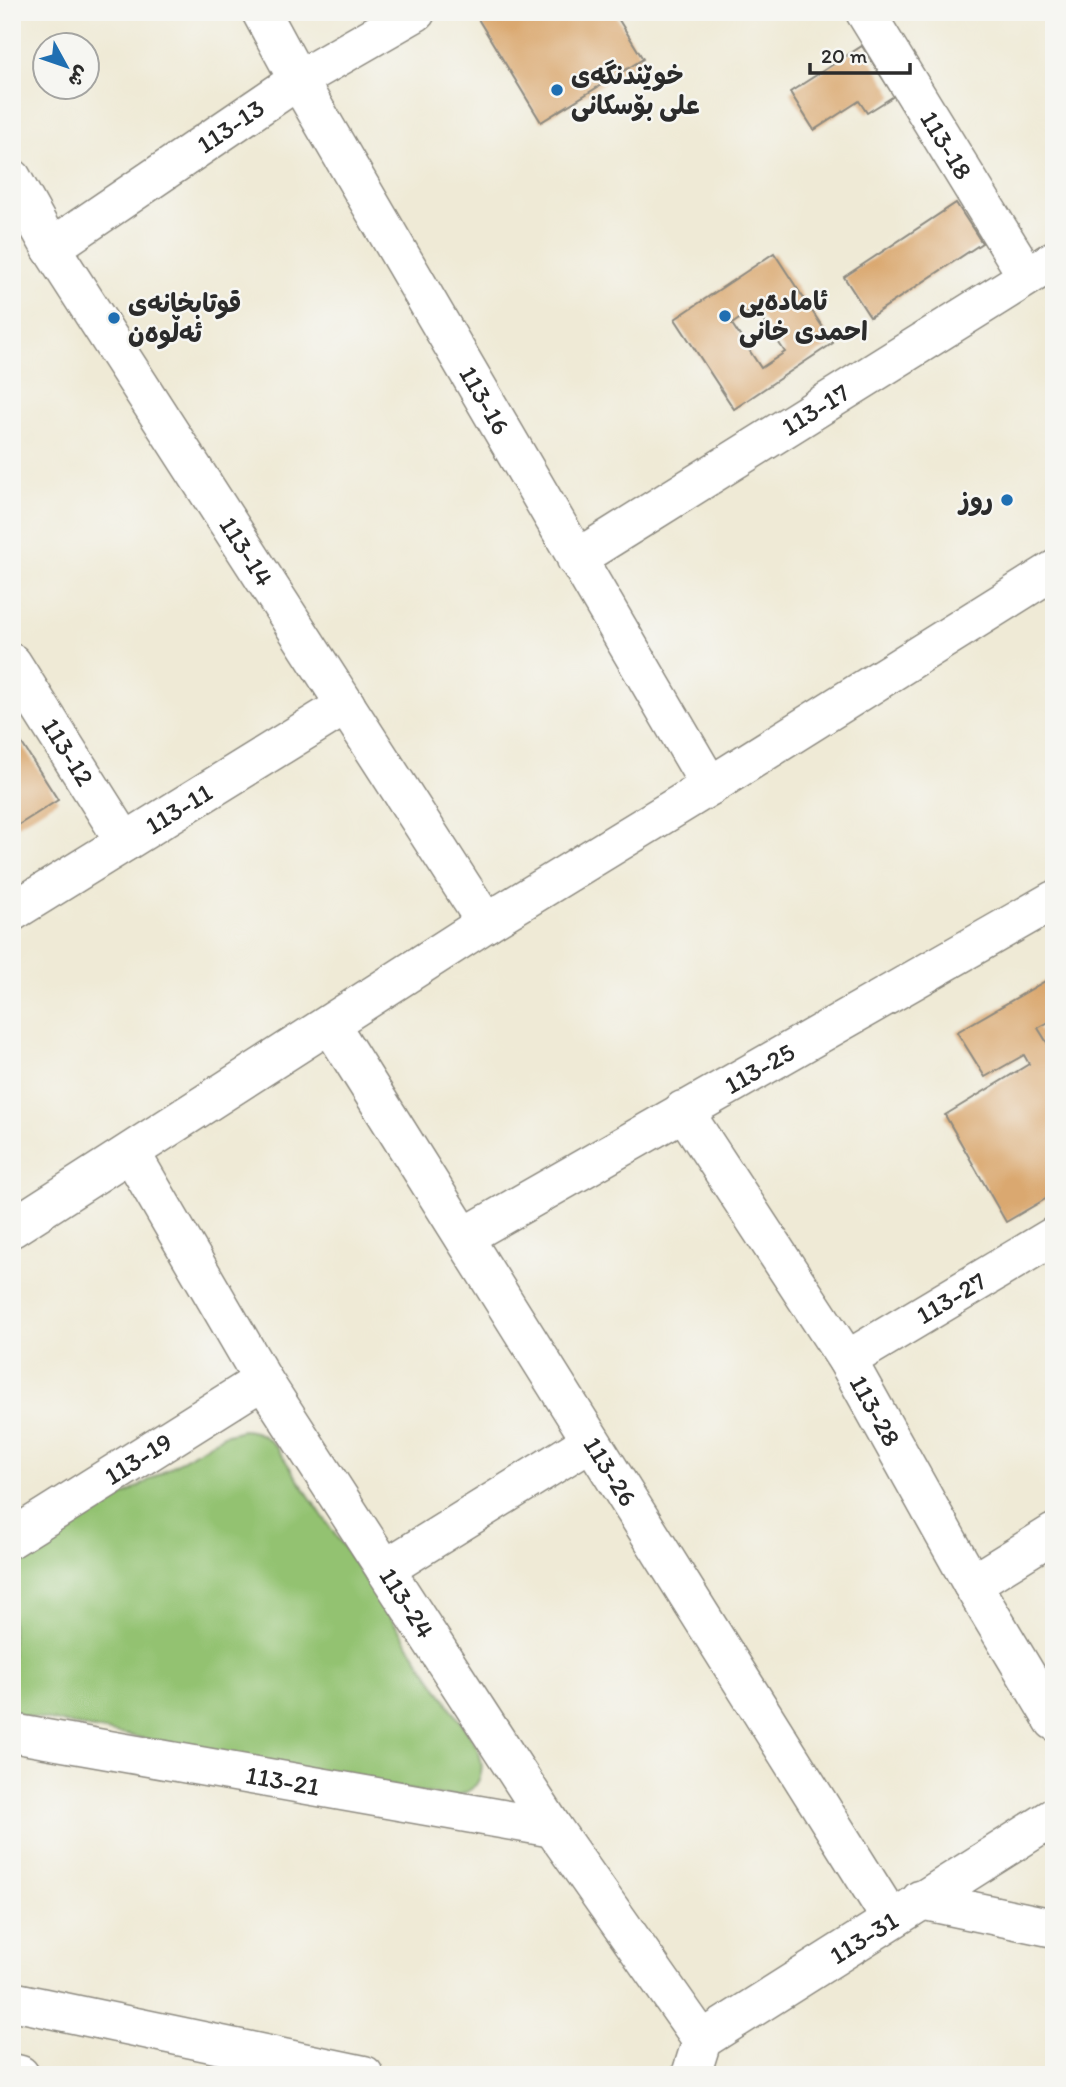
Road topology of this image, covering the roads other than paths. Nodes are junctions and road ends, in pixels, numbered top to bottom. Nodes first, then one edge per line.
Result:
1 (261, 12) edge
2 (416, 12) edge
3 (865, 12) edge
4 (298, 80) junction
5 (12, 178) edge
6 (51, 248) junction
7 (1040, 268) edge
8 (576, 559) junction
9 (1054, 570) edge
10 (12, 663) edge
11 (346, 705) junction
12 (710, 786) junction
13 (125, 842) junction
14 (1054, 900) edge
15 (12, 912) edge
16 (486, 923) junction
17 (330, 1024) junction
18 (684, 1110) junction
19 (131, 1153) junction
20 (12, 1228) edge
21 (1054, 1236) edge
22 (464, 1237) junction
23 (847, 1360) junction
24 (263, 1380) junction
25 (591, 1441) junction
26 (1054, 1533) edge
27 (12, 1538) edge
28 (385, 1569) junction
29 (972, 1584) junction
30 (1054, 1721) edge
31 (12, 1733) edge
32 (1054, 1816) edge
33 (553, 1828) junction
34 (906, 1910) junction
35 (1054, 1928) edge
36 (12, 2001) edge
37 (696, 2057) edge
38 (12, 2073) edge
39 (20, 2075) edge
40 (364, 2075) edge

1 - 4 street, 113-16
2 - 4 street, 113-13
3 - 7 street, 113-18
4 - 6 street, 113-13
4 - 8 street, 113-16
5 - 6 street, 113-14
6 - 11 street, 113-14
7 - 8 street, 113-17
8 - 12 street, 113-16
9 - 12 street
10 - 13 street, 113-12
11 - 13 street, 113-11
11 - 16 street, 113-14
12 - 16 street
13 - 15 street, 113-11
14 - 18 street, 113-25
16 - 17 street
17 - 19 street
17 - 22 street, 113-26
18 - 22 street, 113-25
18 - 23 street, 113-28
19 - 20 street
19 - 24 street, 113-24
21 - 23 street, 113-27
22 - 25 street, 113-26
23 - 29 street, 113-28
24 - 27 street, 113-19
24 - 28 street, 113-24
25 - 28 street
25 - 34 street, 113-26
26 - 29 street
28 - 33 street, 113-24
29 - 30 street, 113-28
31 - 33 street, 113-21
32 - 34 street, 113-31
33 - 37 street, 113-24
34 - 35 street
34 - 37 street, 113-31
36 - 40 street
38 - 39 street

